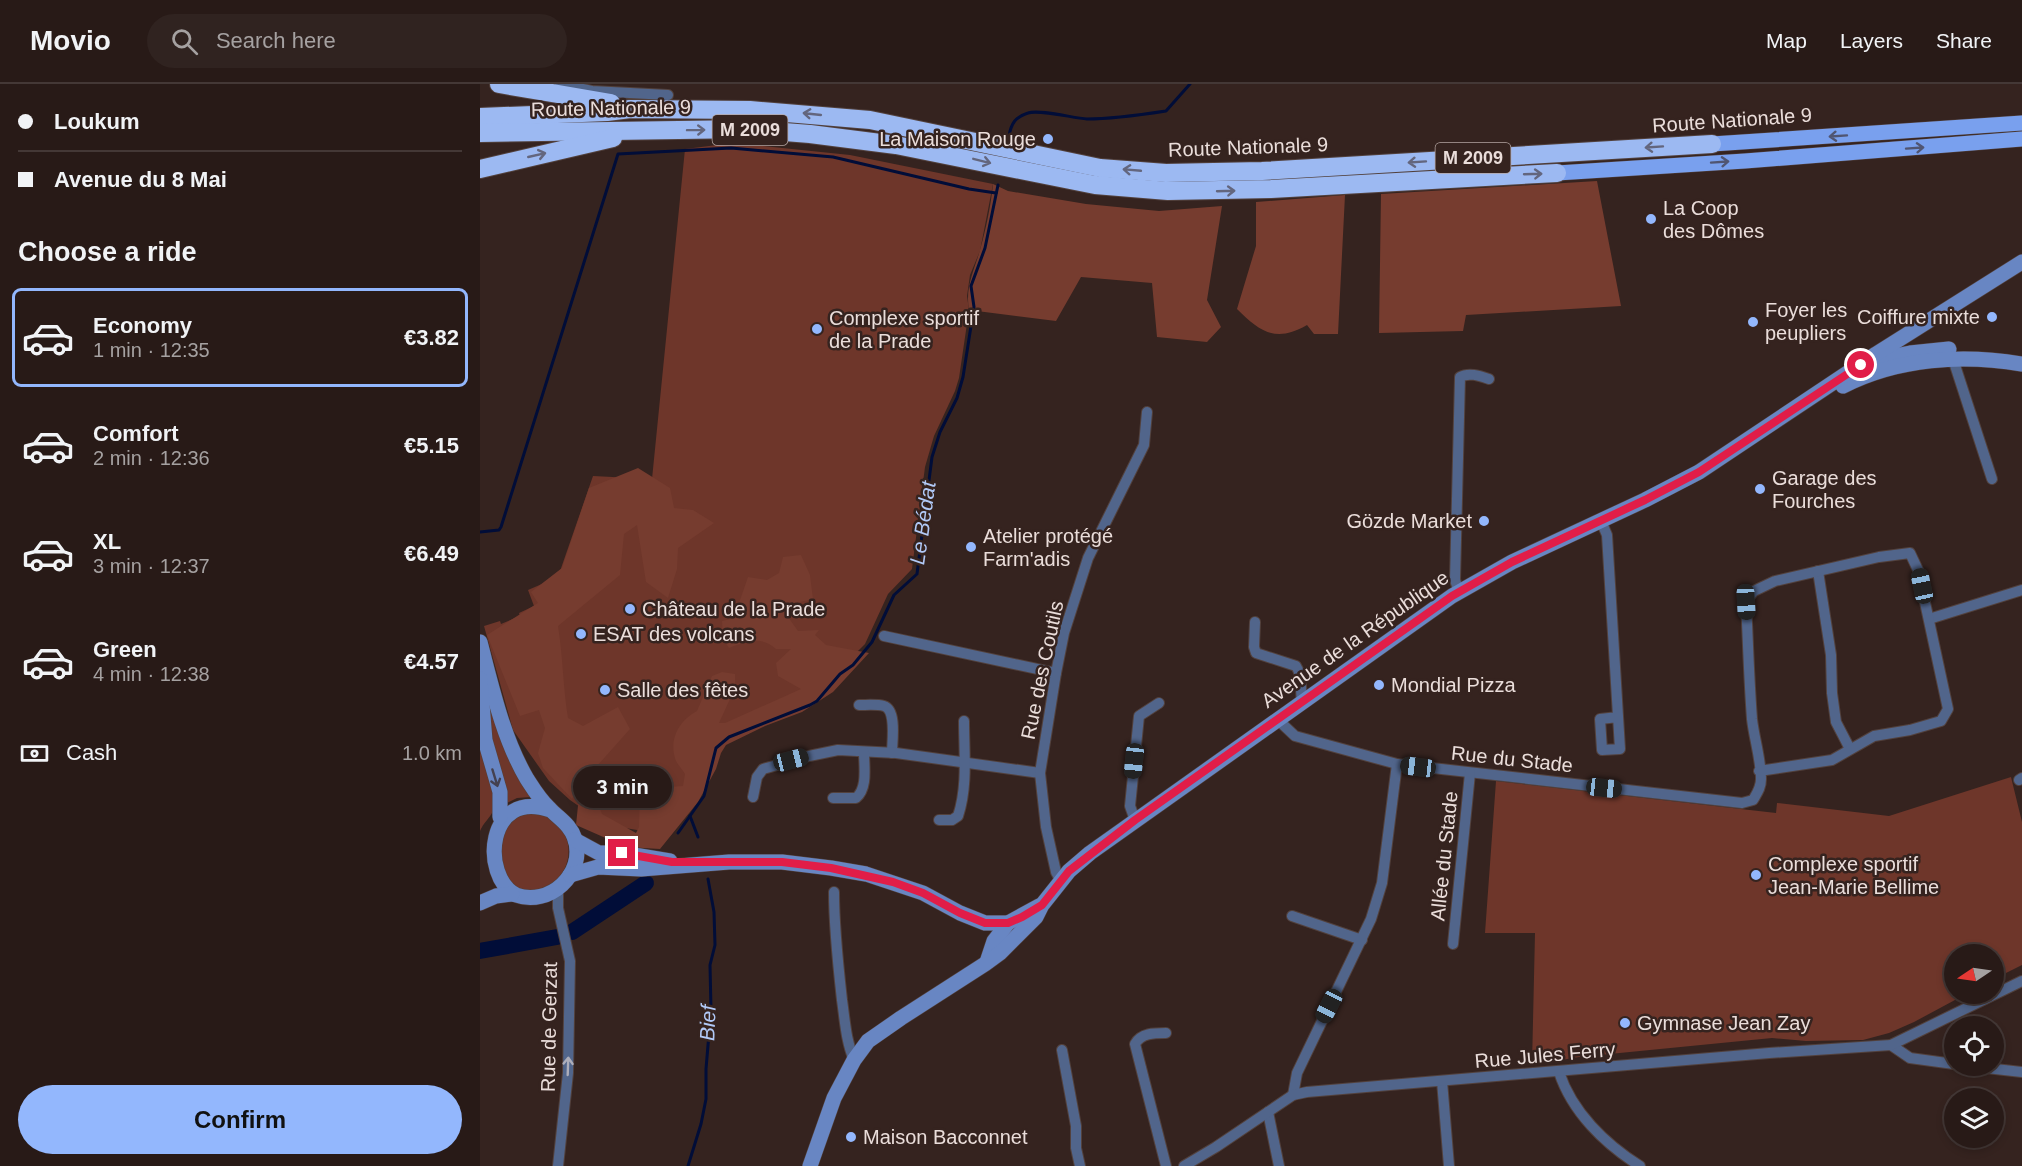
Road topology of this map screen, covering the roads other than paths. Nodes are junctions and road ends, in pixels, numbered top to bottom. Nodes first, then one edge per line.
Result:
1 (499, 84) edge
2 (560, 84) edge
3 (668, 95) dead end
4 (630, 109) junction
5 (480, 117) edge
6 (2022, 123) edge
7 (638, 131) junction
8 (480, 133) edge
9 (2022, 139) edge
10 (1712, 144) joint
11 (480, 169) edge
12 (1557, 173) joint
13 (2022, 262) edge
14 (1941, 313) junction
15 (1951, 354) junction
16 (2022, 355) edge
17 (1907, 359) junction
18 (2022, 364) edge
19 (1861, 365) junction
20 (1489, 379) dead end
21 (1147, 412) dead end
22 (1785, 416) junction
23 (1992, 479) dead end
24 (1601, 521) junction
25 (1818, 571) junction
26 (2022, 590) edge
27 (1459, 592) junction
28 (1929, 619) junction
29 (1255, 622) dead end
30 (884, 636) dead end
31 (480, 642) edge
32 (1056, 673) junction
33 (481, 690) edge
34 (1302, 701) junction
35 (1159, 703) dead end
36 (859, 705) dead end
37 (1618, 717) dead end
38 (1277, 719) junction
39 (964, 721) dead end
40 (1850, 749) junction
41 (864, 752) junction
42 (892, 753) junction
43 (964, 761) junction
44 (1397, 764) junction
45 (1760, 771) junction
46 (1040, 773) junction
47 (1470, 773) junction
48 (753, 797) dead end
49 (833, 798) dead end
50 (550, 810) junction
51 (501, 817) junction
52 (939, 820) dead end
53 (1135, 820) junction
54 (575, 840) junction
55 (485, 842) junction
56 (480, 860) edge
57 (709, 863) junction
58 (570, 875) junction
59 (1060, 881) junction
60 (558, 889) junction
61 (834, 892) dead end
62 (512, 894) junction
63 (480, 903) edge
64 (1042, 905) junction
65 (960, 913) junction
66 (1292, 916) dead end
67 (1008, 923) junction
68 (1012, 940) junction
69 (1362, 940) junction
70 (994, 941) junction
71 (1453, 944) dead end
72 (986, 964) junction
73 (2022, 981) edge
74 (1166, 1033) dead end
75 (1891, 1045) junction
76 (1062, 1050) dead end
77 (854, 1060) junction
78 (1944, 1063) edge
79 (2004, 1070) edge
80 (1559, 1072) junction
81 (2022, 1072) edge
82 (1442, 1081) junction
83 (1293, 1095) junction
84 (1268, 1112) junction
85 (558, 1166) edge
86 (810, 1166) edge
87 (1080, 1166) edge
88 (1166, 1166) edge
89 (1184, 1166) edge
90 (1279, 1166) edge
91 (1449, 1166) edge
92 (1640, 1166) edge

1 - 4 highway
2 - 3 street
4 - 5 highway, Route Nationale 9 / M 2009
10 -> 4 highway, Route Nationale 9 / M 2009
6 -> 10 main road, Route Nationale 9 / M 2009
7 - 8 highway, Route Nationale 9 / M 2009
11 -> 7 highway
7 -> 12 highway, Route Nationale 9 / M 2009
12 -> 9 main road, M 2009
13 - 14 street
14 - 17 street
14 - 19 street, Avenue de la République
15 - 16 street
15 - 17 street
15 - 18 street
15 - 23 street
17 - 19 street
17 - 22 street, Avenue de la République
19 - 22 street, Avenue de la République
20 - 27 street
21 - 32 street, Rue des Coutils
22 - 24 street, Avenue de la République
24 - 27 street, Avenue de la République
24 - 37 street
25 - 28 street
25 - 40 street
25 - 45 street
26 - 28 street
27 - 34 street, Avenue de la République
28 - 40 street
29 - 34 street
30 - 32 street
31 - 50 street
32 - 46 street, Rue des Coutils
33 -> 51 street
34 - 38 street, Avenue de la République
35 - 53 street
36 - 42 street
38 - 44 street, Rue du Stade
38 - 53 street, Avenue de la République
39 - 43 street
40 - 45 street
41 - 42 street
41 - 48 street
41 - 49 street
42 - 43 street
43 - 46 street
43 - 52 street
44 - 47 street, Rue du Stade
44 - 69 street
45 - 47 street, Rue du Stade
46 - 59 street, Rue des Coutils
47 - 71 street, Allée du Stade
50 - 51 street
50 - 54 street
51 - 55 street
53 - 59 street, Avenue de la République
54 - 57 street
54 - 58 street
55 - 56 street
55 - 62 street
57 - 58 street
57 - 65 street
58 - 60 street
59 - 64 street, Avenue de la République
60 - 62 street
85 -> 60 street, Rue de Gerzat
61 - 77 street
62 - 63 street
64 - 67 street, Avenue de la République
64 - 68 street, Avenue de la République
65 - 67 street
65 - 70 street
66 - 69 street
67 - 70 street, Avenue de la République
68 - 70 street
68 - 72 street, Avenue de la République
69 - 83 street
70 - 72 street, Avenue de la République
72 - 77 street, Avenue de la République
73 - 75 street, Rue Jules Ferry
74 - 88 street
75 - 78 street
75 - 80 street, Rue Jules Ferry
76 - 87 street
77 - 86 street, Avenue de la République
79 - 81 street
80 - 82 street, Rue Jules Ferry
80 - 92 street
82 - 83 street, Rue Jules Ferry
82 - 91 street
83 - 84 street, Rue Jules Ferry
84 - 89 street, Rue Jules Ferry
84 - 90 street

